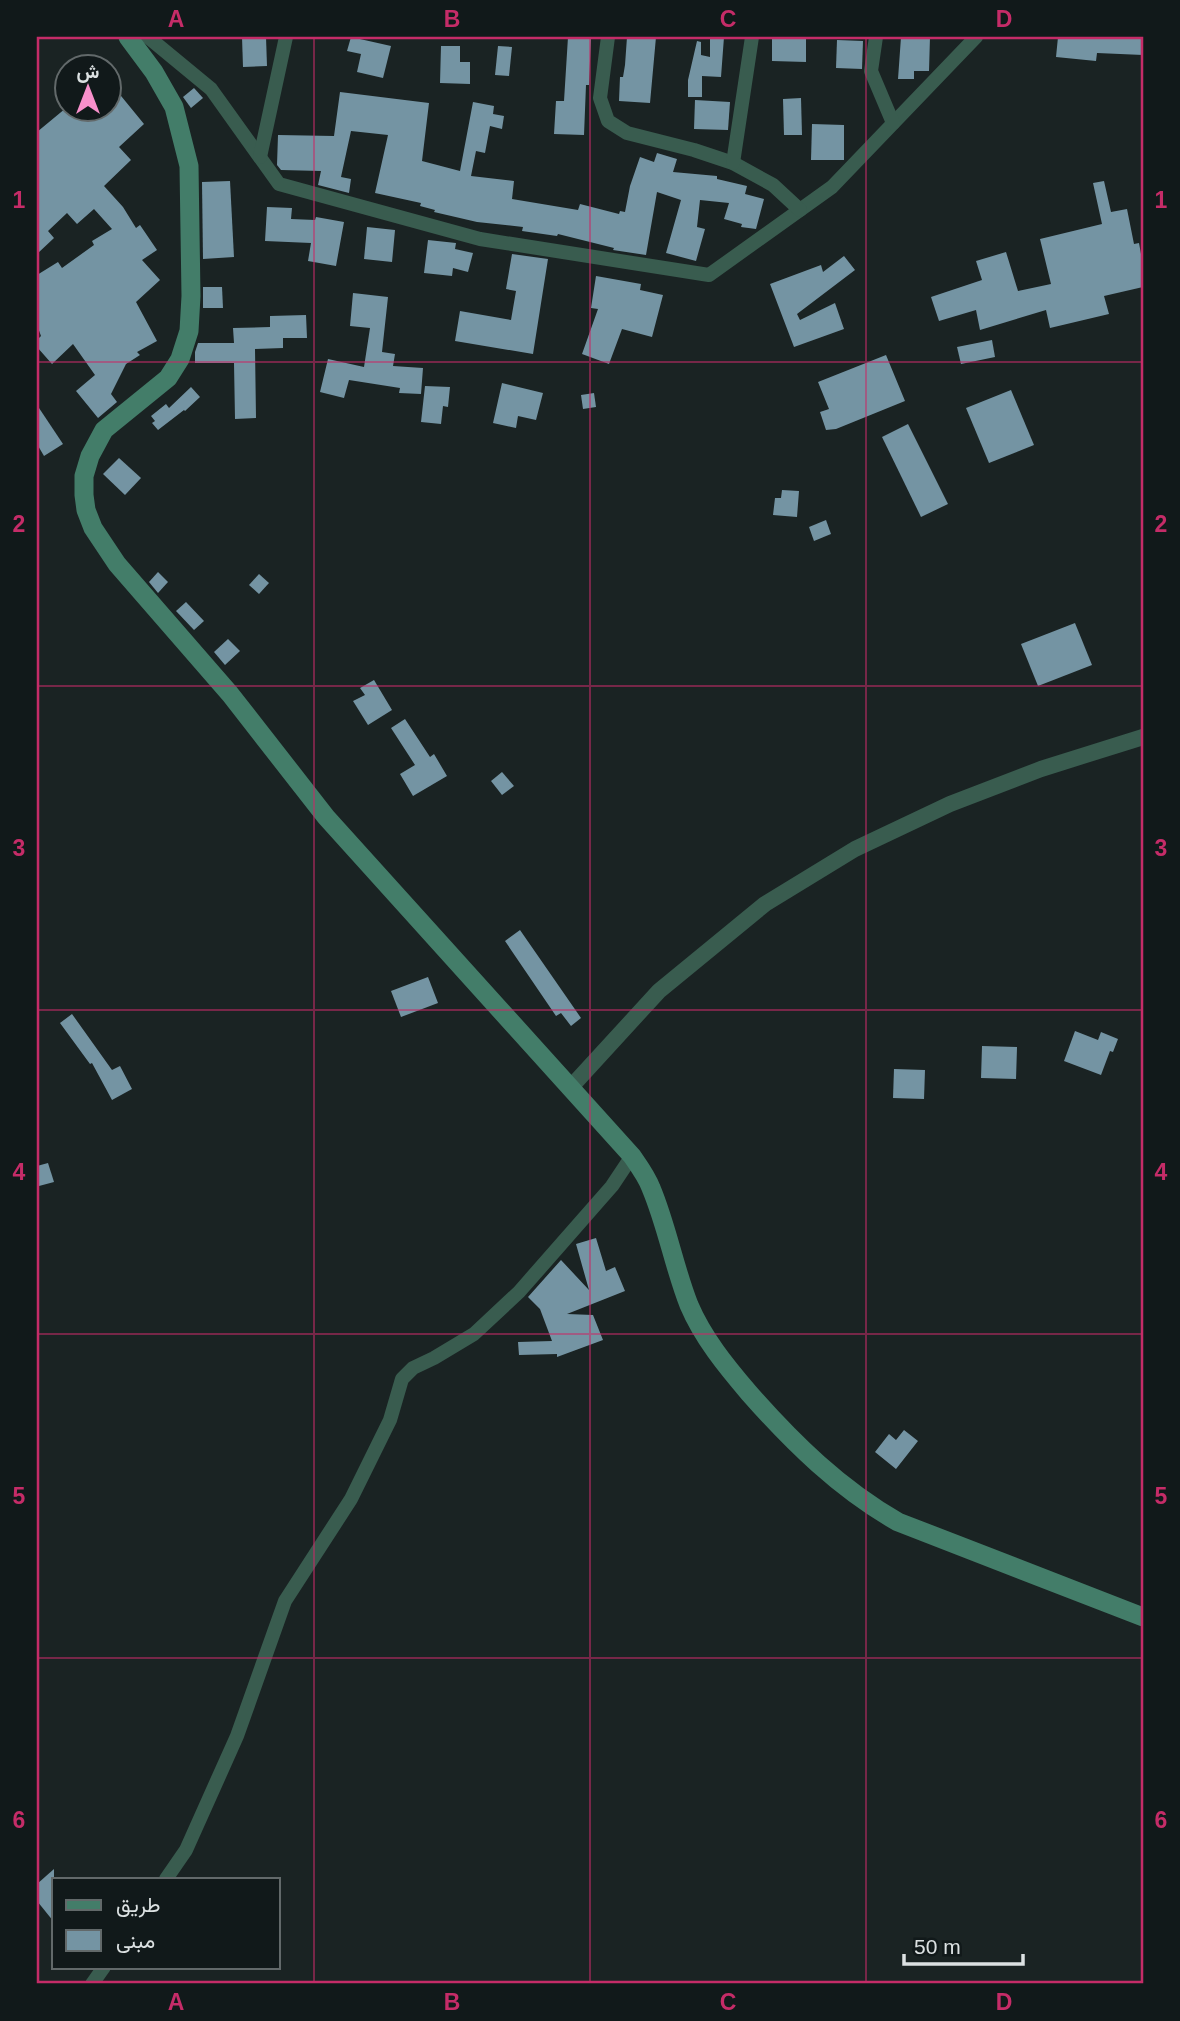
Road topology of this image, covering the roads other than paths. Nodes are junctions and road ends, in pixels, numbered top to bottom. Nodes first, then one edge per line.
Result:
1 (128, 37) edge
2 (148, 37) edge
3 (286, 37) edge
4 (608, 37) edge
5 (752, 37) edge
6 (876, 37) edge
7 (976, 37) edge
8 (893, 123) junction
9 (260, 158) junction
10 (733, 163) junction
11 (800, 210) junction
12 (1143, 737) edge
13 (571, 1087) junction
14 (632, 1156) junction
15 (1143, 1617) edge
16 (167, 1878) edge
17 (103, 1968) edge
18 (92, 1984) edge

1 - 13 main road
2 - 9 street
3 - 9 street
4 - 10 street
5 - 10 street
6 - 8 street
7 - 8 street
8 - 11 street
9 - 11 street
10 - 11 street
12 - 13 street
13 - 14 main road
14 - 15 main road
14 - 16 street
17 - 18 street

